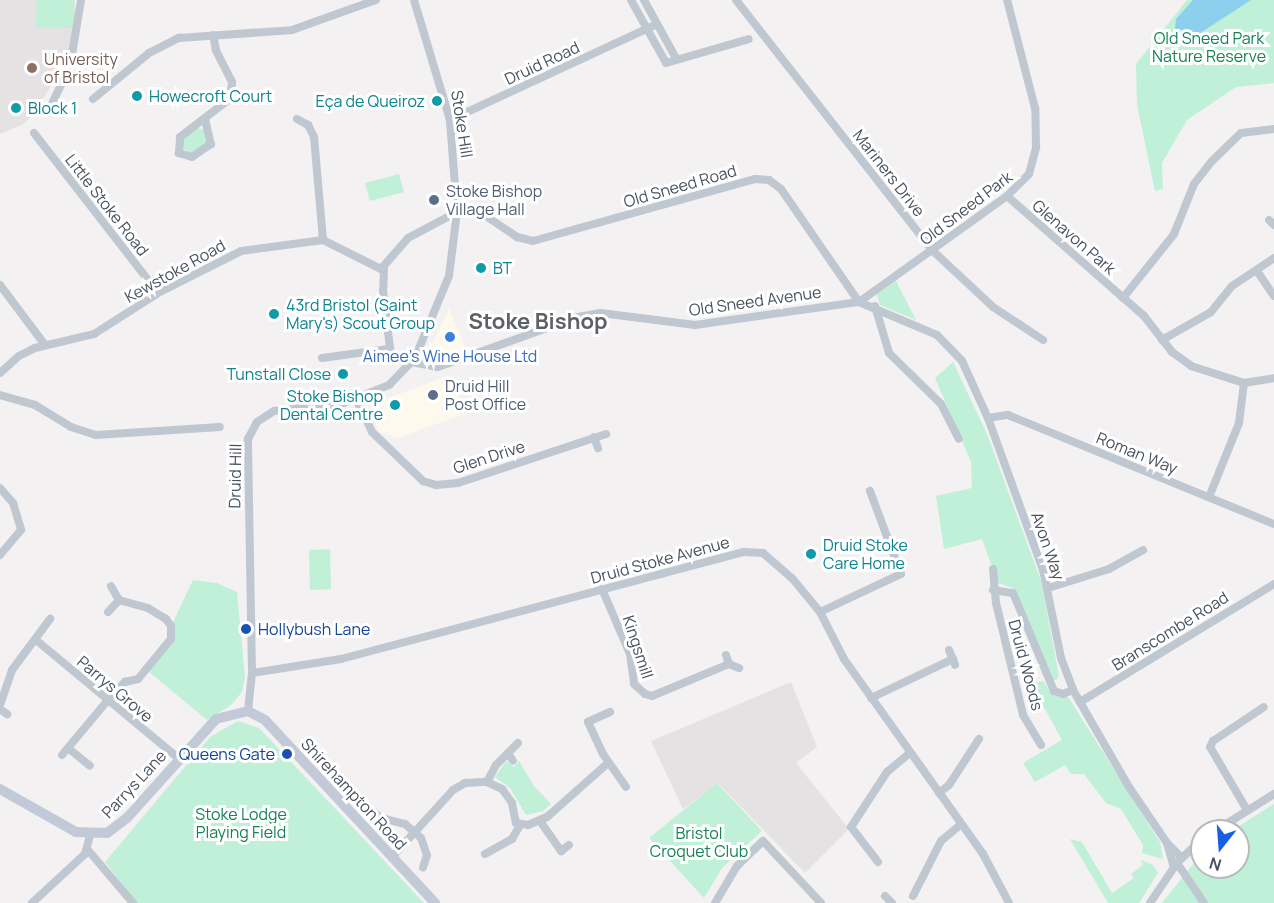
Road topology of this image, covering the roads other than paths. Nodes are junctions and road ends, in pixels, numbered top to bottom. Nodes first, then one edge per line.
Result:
1 (81, 0) edge
2 (376, 0) edge
3 (414, 0) edge
4 (632, 0) edge
5 (644, 0) edge
6 (736, 0) edge
7 (1007, 0) edge
8 (657, 24) junction
9 (646, 30) junction
10 (213, 35) junction
11 (749, 39) dead end
12 (677, 60) junction
13 (93, 99) dead end
14 (48, 111) dead end
15 (205, 119) junction
16 (297, 119) dead end
17 (450, 120) junction
18 (1274, 129) edge
19 (34, 133) dead end
20 (1007, 196) junction
21 (457, 212) junction
22 (323, 240) junction
23 (933, 251) junction
24 (1274, 258) edge
25 (384, 268) junction
26 (1257, 272) junction
27 (0, 285) edge
28 (158, 293) junction
29 (1274, 296) edge
30 (1123, 298) junction
31 (860, 302) junction
32 (875, 306) junction
33 (432, 325) joint
34 (1043, 340) dead end
35 (1162, 340) junction
36 (45, 345) junction
37 (322, 358) dead end
38 (412, 362) junction
39 (0, 373) edge
40 (1274, 378) edge
41 (1244, 383) junction
42 (0, 395) edge
43 (357, 401) junction
44 (988, 418) junction
45 (220, 427) dead end
46 (606, 434) dead end
47 (594, 437) junction
48 (959, 439) dead end
49 (598, 448) dead end
50 (0, 488) edge
51 (870, 491) dead end
52 (1209, 497) junction
53 (1274, 524) edge
54 (1143, 550) dead end
55 (0, 555) edge
56 (993, 568) dead end
57 (1274, 584) edge
58 (111, 586) dead end
59 (1048, 588) junction
60 (603, 589) junction
61 (993, 590) junction
62 (119, 600) junction
63 (108, 612) dead end
64 (820, 612) junction
65 (50, 619) dead end
66 (36, 640) junction
67 (949, 650) dead end
68 (739, 668) dead end
69 (252, 674) junction
70 (1073, 690) junction
71 (871, 698) junction
72 (108, 700) junction
73 (1080, 702) junction
74 (1258, 708) dead end
75 (2, 709) edge
76 (248, 711) junction
77 (610, 712) dead end
78 (979, 739) dead end
79 (518, 743) dead end
80 (1041, 745) dead end
81 (973, 749) junction
82 (508, 753) junction
83 (910, 753) junction
84 (982, 755) dead end
85 (178, 758) junction
86 (513, 761) dead end
87 (608, 763) junction
88 (90, 766) dead end
89 (487, 782) junction
90 (626, 787) dead end
91 (0, 789) edge
92 (939, 792) junction
93 (1274, 794) edge
94 (1247, 810) junction
95 (374, 812) dead end
96 (1233, 819) edge
97 (540, 821) junction
98 (961, 824) junction
99 (520, 825) junction
100 (415, 832) junction
101 (90, 835) junction
102 (569, 845) dead end
103 (88, 850) junction
104 (1190, 850) edge
105 (485, 854) dead end
106 (393, 856) junction
107 (878, 862) dead end
108 (1178, 862) junction
109 (423, 867) dead end
110 (909, 883) dead end
111 (918, 888) junction
112 (885, 896) dead end
113 (913, 896) dead end
114 (894, 901) edge
115 (32, 903) edge
116 (133, 903) edge
117 (435, 903) edge
118 (715, 903) edge
119 (821, 903) edge
120 (1009, 903) edge
121 (1150, 903) edge
122 (1204, 903) edge

1 - 14 street
2 - 10 street
3 - 17 street, Stoke Hill
4 - 9 street
5 - 8 street
6 - 23 street, Mariners Drive
7 - 20 street, Old Sneed Park
8 - 9 street, Druid Road
8 - 12 street
9 - 12 street
9 - 17 street, Druid Road
10 - 13 street
10 - 15 street
11 - 12 street
15 - 15 street
16 - 22 street
17 - 21 street, Stoke Hill
18 - 30 street
19 - 28 street, Little Stoke Road
20 - 23 street, Old Sneed Park
20 - 30 street, Glenavon Park
21 - 25 street
21 - 31 street, Old Sneed Road
21 - 33 street, Stoke Hill
22 - 25 street
22 - 28 street, Kewstoke Road
23 - 31 street, Old Sneed Park
23 - 34 street, Mariners Drive
24 - 26 street
25 - 37 street
26 - 29 street
26 - 35 street
27 - 36 street
28 - 36 street, Kewstoke Road
30 - 35 street, Glenavon Park
31 - 32 street, Avon Way
31 - 38 street, Old Sneed Avenue
32 - 44 street, Avon Way
32 - 48 street
33 - 38 street, Druid Hill
35 - 41 street, Glenavon Park
36 - 39 street, Kewstoke Road
38 - 43 street, Druid Hill
40 - 41 street, Glenavon Park
41 - 52 street
42 - 45 street
43 - 47 street, Glen Drive
43 - 69 street, Druid Hill
44 - 52 street, Roman Way
44 - 59 street, Avon Way
46 - 47 street, Glen Drive
47 - 49 street
50 - 55 street
51 - 64 street
52 - 53 street, Roman Way
54 - 59 street
56 - 61 street, Druid Woods
57 - 73 street, Branscombe Road
58 - 62 street
59 - 70 street, Avon Way
60 - 64 street, Druid Stoke Avenue
60 - 68 street, Kingsmill
60 - 69 street, Druid Stoke Avenue
61 - 70 street, Druid Woods
61 - 80 street, Druid Woods
62 - 63 street
62 - 72 street
64 - 71 street, Druid Stoke Avenue
65 - 66 street
66 - 72 street, Parrys Grove
66 - 75 street
67 - 71 street
69 - 76 street, Druid Hill
70 - 73 street, Avon Way
71 - 83 street, Druid Stoke Avenue
72 - 85 street, Parrys Grove
72 - 88 street
73 - 108 street, Avon Way
74 - 94 street
76 - 85 main road, Parrys Lane
76 - 106 main road, Shirehampton Road
77 - 87 street
78 - 81 street
79 - 82 street
81 - 84 street
81 - 92 street
82 - 86 street
82 - 89 street
83 - 92 street, Druid Stoke Avenue
83 - 107 street
85 - 101 main road, Parrys Lane
87 - 90 street
87 - 97 street
89 - 99 street
89 - 100 street
91 - 101 main road, Parrys Lane
92 - 98 street, Druid Stoke Avenue
93 - 94 street
94 - 96 street
95 - 100 street
97 - 99 street
97 - 102 street
98 - 111 street
98 - 120 street, Druid Stoke Avenue
99 - 105 street
100 - 106 street
100 - 109 street
101 - 103 street
103 - 115 street
103 - 116 street
104 - 108 street
106 - 117 main road, Shirehampton Road
108 - 121 street
108 - 122 street, Avon Way
110 - 111 street
111 - 113 street
112 - 114 street
118 - 119 street

